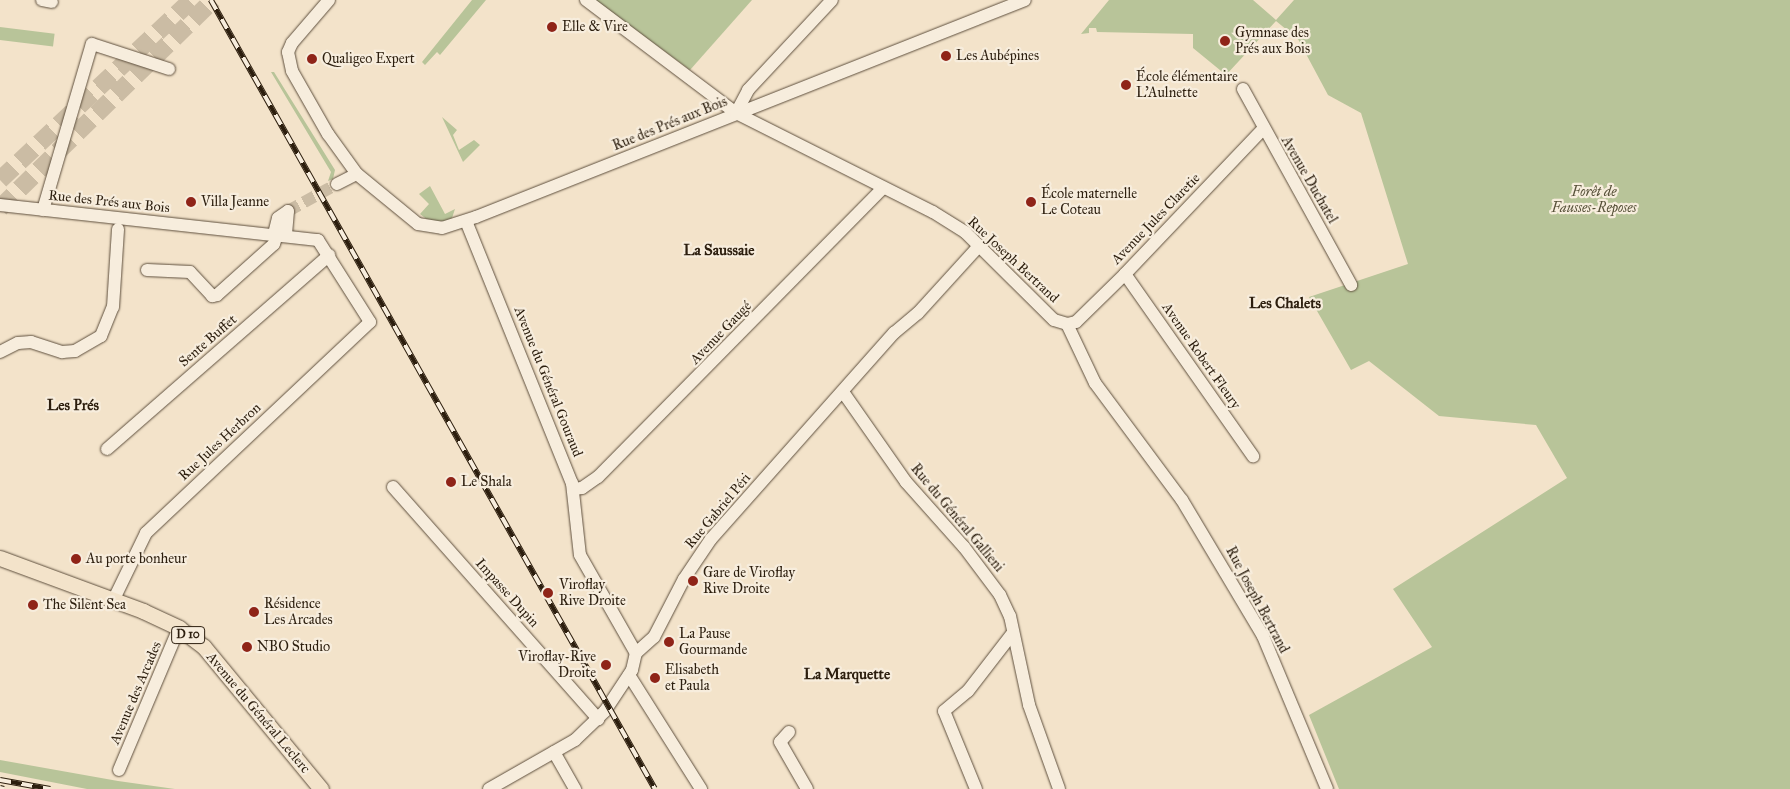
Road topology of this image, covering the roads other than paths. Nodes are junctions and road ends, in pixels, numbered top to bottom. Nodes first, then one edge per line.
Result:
1 (329, 0) edge
2 (586, 0) edge
3 (832, 0) edge
4 (1025, 0) edge
5 (169, 69) dead end
6 (1243, 89) dead end
7 (736, 113) junction
8 (1263, 129) junction
9 (357, 174) junction
10 (337, 184) tunnel mouth
11 (884, 188) junction
12 (0, 205) edge
13 (43, 210) junction
14 (466, 221) junction
15 (118, 229) dead end
16 (279, 235) junction
17 (979, 246) junction
18 (329, 255) junction
19 (147, 270) dead end
20 (1125, 274) junction
21 (1351, 285) dead end
22 (370, 322) joint
23 (1067, 324) junction
24 (0, 352) edge
25 (843, 392) junction
26 (107, 450) dead end
27 (1253, 456) dead end
28 (393, 487) dead end
29 (573, 490) junction
30 (0, 558) edge
31 (113, 600) junction
32 (180, 628) junction
33 (1012, 634) junction
34 (636, 652) junction
35 (629, 675) junction
36 (598, 719) junction
37 (789, 732) dead end
38 (554, 752) junction
39 (119, 770) dead end
40 (321, 789) edge
41 (490, 789) edge
42 (575, 789) edge
43 (701, 789) edge
44 (807, 789) edge
45 (976, 789) edge
46 (1059, 789) edge
47 (1327, 789) edge

1 - 9 street, Rue des Prés aux Bois
2 - 7 street, Rue Joseph Bertrand
3 - 7 street
4 - 7 street, Rue des Prés aux Bois
5 - 13 street
6 - 8 street, Avenue Duchatel
7 - 11 street, Rue Joseph Bertrand
7 - 14 street, Rue des Prés aux Bois
8 - 20 street, Avenue Jules Claretie
8 - 21 street, Avenue Duchatel
9 - 10 street
9 - 14 street, Rue des Prés aux Bois
11 - 17 street, Rue Joseph Bertrand
11 - 29 street, Avenue Gaugé
12 - 13 street, Rue des Prés aux Bois
13 - 16 street, Rue des Prés aux Bois
14 - 29 street, Avenue du Général Gouraud
15 - 24 street
16 - 18 street, Rue des Prés aux Bois
16 - 19 street
17 - 23 street, Rue Joseph Bertrand
17 - 25 street, Rue Gabriel Péri
18 - 22 street, Rue des Prés aux Bois
18 - 26 street, Sente Buffet
20 - 23 street, Avenue Jules Claretie
20 - 27 street, Avenue Robert Fleury
22 - 31 street, Rue Jules Herbron
23 - 47 street, Rue Joseph Bertrand
25 - 33 street, Rue du Général Gallieni
25 - 34 street, Rue Gabriel Péri
28 - 36 street, Impasse Dupin
29 - 34 street, Avenue du Général Gouraud
30 - 31 main road, Avenue du Général Leclerc / D 10
31 - 32 main road, Avenue du Général Leclerc / D 10
32 - 39 street, Avenue des Arcades
32 - 40 main road, Avenue du Général Leclerc / D 10
33 - 45 street
33 - 46 street, Rue du Général Gallieni
34 - 35 street
35 - 36 street
35 - 43 street
36 - 38 street
37 - 44 street
38 - 41 street
38 - 42 street

